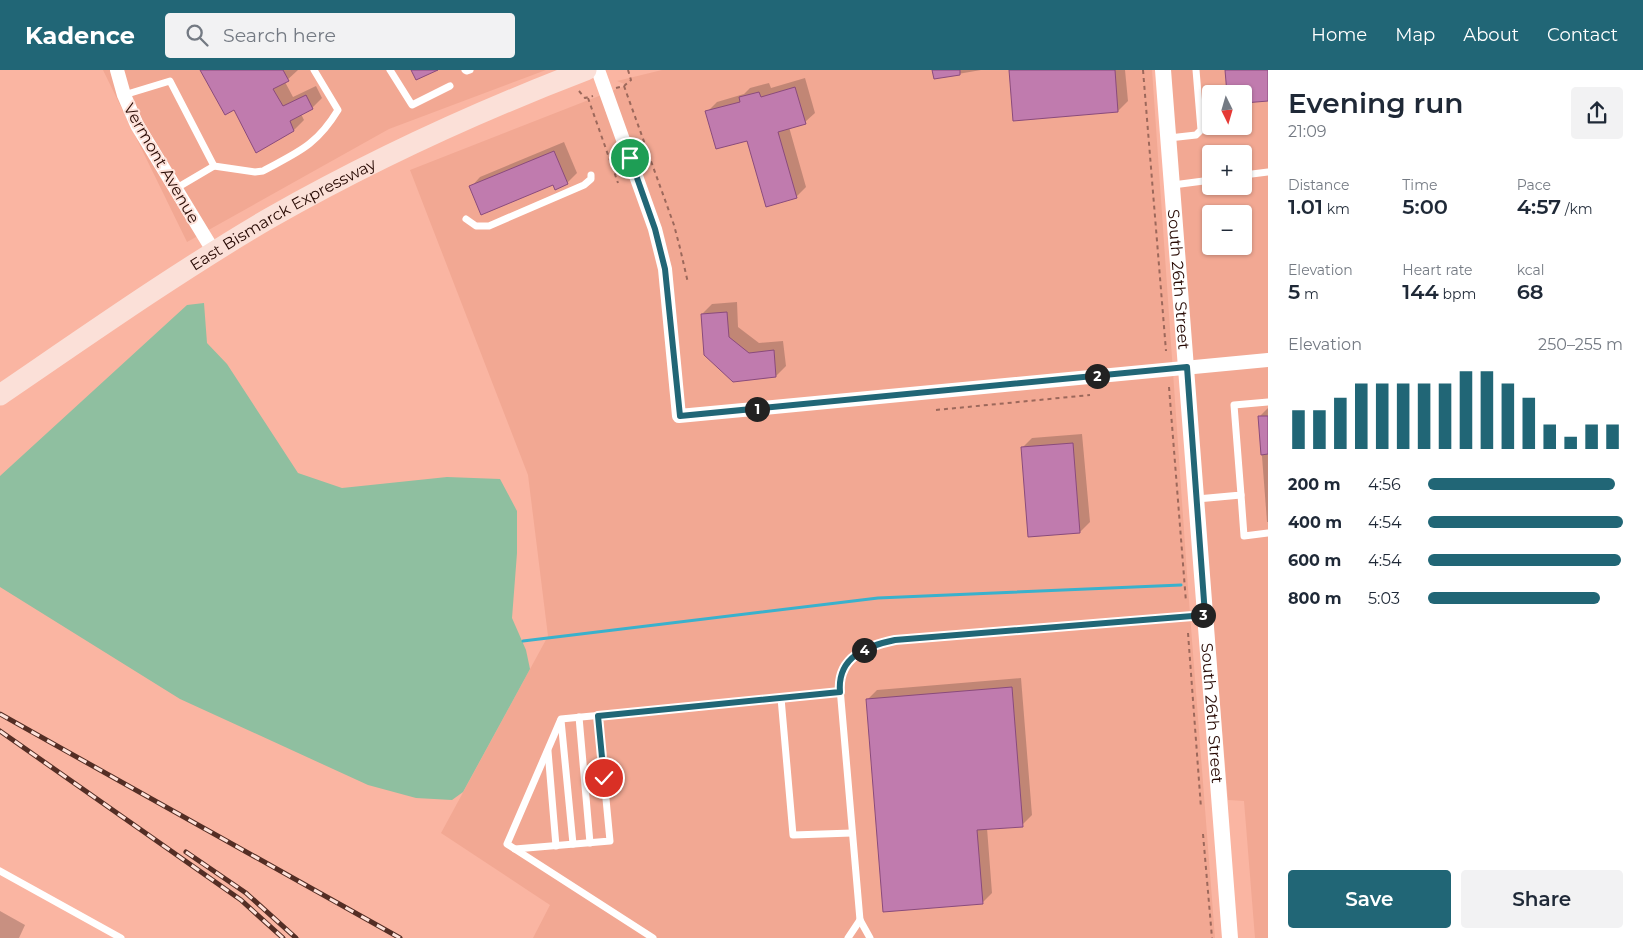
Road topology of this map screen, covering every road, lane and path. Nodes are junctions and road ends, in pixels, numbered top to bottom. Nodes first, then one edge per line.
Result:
1 (118, 70) edge
2 (314, 70) edge
3 (390, 70) edge
4 (465, 70) edge
5 (470, 70) edge
6 (586, 70) edge
7 (598, 70) edge
8 (628, 70) edge
9 (1143, 70) edge
10 (1163, 70) edge
11 (1196, 70) edge
12 (450, 86) dead end
13 (124, 95) junction
14 (588, 98) dead end
15 (1169, 138) junction
16 (214, 166) junction
17 (1268, 172) edge
18 (1252, 173) edge
19 (591, 175) dead end
20 (1202, 181) edge
21 (618, 182) dead end
22 (1173, 185) junction
23 (175, 189) junction
24 (466, 219) dead end
25 (214, 252) junction
26 (688, 283) dead end
27 (1166, 351) dead end
28 (1268, 360) edge
29 (1187, 367) junction
30 (1169, 387) dead end
31 (0, 395) edge
32 (1090, 395) dead end
33 (1268, 402) edge
34 (936, 410) dead end
35 (1241, 495) junction
36 (1196, 499) junction
37 (1268, 534) edge
38 (1186, 602) dead end
39 (1205, 615) junction
40 (1188, 632) dead end
41 (840, 692) junction
42 (781, 698) junction
43 (598, 716) junction
44 (580, 717) junction
45 (561, 719) junction
46 (548, 750) junction
47 (1201, 808) dead end
48 (852, 832) junction
49 (1204, 834) dead end
50 (590, 843) junction
51 (573, 844) junction
52 (556, 846) junction
53 (515, 849) junction
54 (0, 870) edge
55 (860, 920) junction
56 (121, 938) edge
57 (653, 938) edge
58 (848, 938) edge
59 (870, 938) edge
60 (1212, 938) edge
61 (1230, 938) edge

1 - 13 street, Vermont Avenue
2 - 16 lane
3 - 12 lane
4 - 5 lane
6 - 25 main road, East Bismarck Expressway
7 - 29 street
8 - 26 path
9 - 27 path
10 - 15 street, South 26th Street
11 - 15 lane
13 - 16 lane
13 - 23 street, Vermont Avenue
14 - 21 path
15 - 22 street, South 26th Street
16 - 23 lane
17 - 18 lane
19 - 24 lane
20 - 22 lane
22 - 29 street, South 26th Street
23 - 25 street, Vermont Avenue
25 - 31 main road, East Bismarck Expressway
28 - 29 street
29 - 36 street, South 26th Street
30 - 38 path
32 - 34 path
33 - 35 lane
35 - 36 lane
35 - 37 lane
36 - 39 street, South 26th Street
39 - 41 lane
39 - 61 street, South 26th Street
40 - 47 path
41 - 42 lane
41 - 48 lane
42 - 43 lane
42 - 48 lane
43 - 44 lane
43 - 50 lane
44 - 45 lane
44 - 50 lane
45 - 46 lane
45 - 51 lane
46 - 52 lane
46 - 53 lane
48 - 55 lane
49 - 60 path
50 - 51 lane
51 - 52 lane
52 - 53 lane
53 - 57 lane
54 - 56 lane
55 - 58 lane
55 - 59 lane

